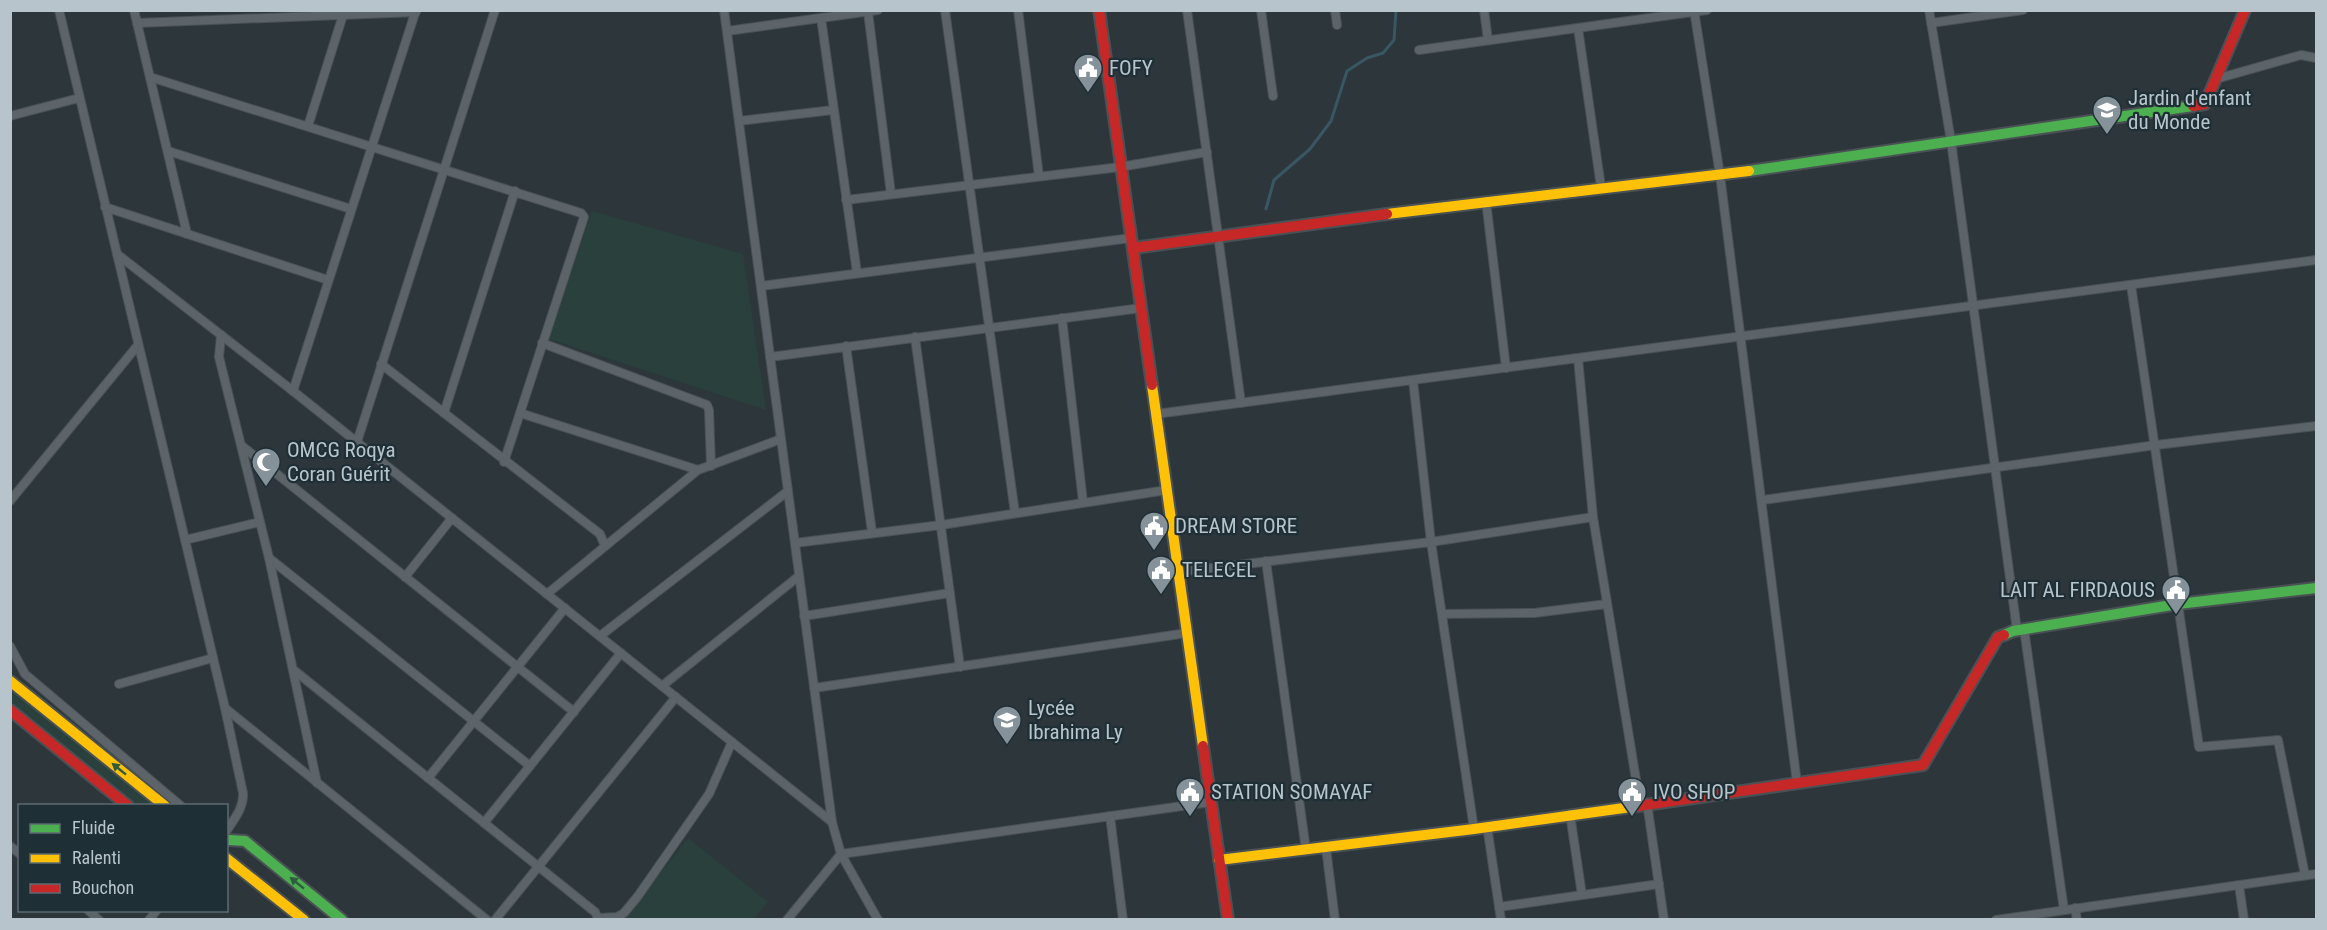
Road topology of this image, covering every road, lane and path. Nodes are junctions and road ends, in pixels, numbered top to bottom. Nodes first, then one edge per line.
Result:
1 (59, 10) edge
2 (135, 10) edge
3 (495, 10) edge
4 (724, 10) edge
5 (879, 10) edge
6 (945, 10) edge
7 (1018, 10) edge
8 (1099, 10) edge
9 (1187, 10) edge
10 (1261, 10) edge
11 (1335, 10) edge
12 (1484, 10) edge
13 (1707, 10) edge
14 (1929, 10) edge
15 (2023, 10) edge
16 (2246, 10) edge
17 (416, 11) edge
18 (868, 12) junction
19 (1694, 12) edge
20 (343, 15) junction
21 (821, 18) junction
22 (137, 23) junction
23 (1931, 23) junction
24 (1337, 25) dead end
25 (1578, 28) junction
26 (727, 31) junction
27 (1488, 40) junction
28 (1419, 50) dead end
29 (2316, 58) edge
30 (150, 77) junction
31 (2216, 79) junction
32 (1273, 96) dead end
33 (80, 98) junction
34 (833, 110) junction
35 (10, 116) edge
36 (738, 121) junction
37 (308, 126) junction
38 (1951, 141) junction
39 (371, 146) junction
40 (168, 151) junction
41 (1207, 152) junction
42 (1120, 167) junction
43 (444, 169) junction
44 (1720, 175) junction
45 (1039, 176) junction
46 (969, 183) junction
47 (1601, 187) junction
48 (515, 191) junction
49 (891, 194) junction
50 (846, 200) junction
51 (1486, 201) junction
52 (105, 207) junction
53 (351, 209) junction
54 (187, 234) junction
55 (1219, 237) junction
56 (1132, 243) junction
57 (117, 254) junction
58 (980, 258) junction
59 (2316, 260) edge
60 (857, 273) junction
61 (328, 280) junction
62 (2131, 285) junction
63 (761, 286) junction
64 (1973, 306) junction
65 (1141, 308) junction
66 (1062, 318) junction
67 (989, 327) junction
68 (221, 335) junction
69 (915, 337) junction
70 (1741, 337) junction
71 (542, 343) junction
72 (138, 345) junction
73 (846, 346) junction
74 (770, 357) junction
75 (1578, 358) junction
76 (381, 364) junction
77 (1506, 368) junction
78 (1413, 380) junction
79 (293, 391) junction
80 (1241, 403) junction
81 (444, 413) junction
82 (520, 413) junction
83 (1156, 414) junction
84 (2316, 426) edge
85 (781, 439) junction
86 (357, 442) junction
87 (2156, 445) junction
88 (242, 446) junction
89 (504, 462) junction
90 (711, 466) junction
91 (1995, 468) junction
92 (698, 470) junction
93 (1167, 490) junction
94 (788, 491) junction
95 (1763, 500) junction
96 (10, 501) edge
97 (1083, 502) junction
98 (1015, 513) junction
99 (1593, 517) junction
100 (452, 518) junction
101 (260, 522) junction
102 (941, 525) junction
103 (872, 532) junction
104 (185, 540) junction
105 (1431, 542) junction
106 (795, 543) junction
107 (605, 546) junction
108 (269, 558) junction
109 (1266, 561) junction
110 (1178, 572) junction
111 (799, 576) junction
112 (405, 577) junction
113 (2316, 588) edge
114 (950, 593) junction
115 (547, 594) junction
116 (1608, 604) junction
117 (2178, 604) junction
118 (565, 608) junction
119 (1442, 614) junction
120 (804, 616) junction
121 (2021, 630) junction
122 (1187, 633) junction
123 (600, 636) junction
124 (10, 646) edge
125 (621, 653) junction
126 (213, 658) junction
127 (518, 667) junction
128 (960, 667) junction
129 (295, 671) junction
130 (10, 681) edge
131 (119, 684) dead end
132 (662, 686) junction
133 (814, 688) junction
134 (676, 697) junction
135 (225, 708) junction
136 (10, 710) edge
137 (573, 712) junction
138 (474, 722) junction
139 (732, 742) junction
140 (530, 766) junction
141 (429, 778) junction
142 (317, 783) junction
143 (1797, 783) junction
144 (1211, 802) junction
145 (126, 804) edge
146 (163, 804) edge
147 (179, 804) edge
148 (1643, 804) junction
149 (1570, 814) junction
150 (1110, 816) junction
151 (832, 822) junction
152 (484, 823) junction
153 (1487, 826) junction
154 (1474, 829) junction
155 (228, 838) edge
156 (228, 840) edge
157 (1326, 848) junction
158 (1306, 850) junction
159 (841, 854) junction
160 (228, 860) edge
161 (1219, 860) junction
162 (538, 866) junction
163 (2316, 874) edge
164 (2305, 875) junction
165 (1659, 884) junction
166 (2239, 885) junction
167 (1582, 895) junction
168 (1499, 907) junction
169 (2075, 908) junction
170 (2064, 910) junction
171 (599, 919) edge
172 (304, 920) edge
173 (342, 920) edge
174 (487, 920) edge
175 (495, 920) edge
176 (787, 920) edge
177 (878, 920) edge
178 (1123, 920) edge
179 (1228, 920) edge
180 (1335, 920) edge
181 (1501, 920) edge
182 (1664, 920) edge
183 (1996, 920) edge
184 (2077, 920) edge
185 (2244, 920) edge

1 - 33 street
2 - 22 street
3 - 43 street
4 - 26 street
5 - 18 street
6 - 46 street
7 - 45 street
8 - 42 street
9 - 41 street
10 - 32 street
11 - 24 street
12 - 27 street
13 - 19 street
14 - 23 street
15 - 23 street
16 - 31 street
17 - 20 street
17 - 39 street
18 - 21 street
18 - 49 street
19 - 25 street
19 - 44 street
20 - 22 street
20 - 37 street
21 - 26 street
21 - 34 street
22 - 30 street
23 - 38 street
25 - 27 street
25 - 47 street
26 - 36 street
27 - 28 street
29 - 31 street
30 - 37 street
30 - 40 street
31 - 38 street
33 - 35 street
33 - 52 street
34 - 36 street
34 - 50 street
36 - 63 street
37 - 39 street
38 - 44 street
38 - 64 street
39 - 43 street
39 - 53 street
40 - 53 street
40 - 54 street
41 - 42 street
41 - 55 street
42 - 45 street
42 - 56 street
43 - 48 street
43 - 76 street
44 - 47 street
44 - 70 street
45 - 46 street
46 - 49 street
46 - 58 street
47 - 51 street
48 - 71 street
48 - 81 street
49 - 50 street
50 - 60 street
51 - 55 street
51 - 77 street
52 - 54 street
52 - 57 street
53 - 61 street
54 - 61 street
55 - 56 street
55 - 80 street
56 - 58 street
56 - 65 street
57 - 68 street
57 - 72 street
58 - 60 street
58 - 67 street
59 - 62 street
60 - 63 street
61 - 79 street
62 - 64 street
62 - 87 street
63 - 74 street
64 - 70 street
64 - 91 street
65 - 66 street
65 - 83 street
66 - 67 street
66 - 97 street
67 - 69 street
67 - 98 street
68 - 79 street
68 - 88 street
69 - 73 street
69 - 102 street
70 - 75 street
70 - 95 street
71 - 82 street
71 - 90 street
72 - 96 street
72 - 104 street
73 - 74 street
73 - 103 street
74 - 85 street
75 - 77 street
75 - 99 street
76 - 81 street
76 - 86 street
77 - 78 street
78 - 80 street
78 - 105 street
79 - 86 street
80 - 83 street
81 - 89 street
82 - 89 street
82 - 92 street
83 - 93 street
84 - 87 street
85 - 90 street
85 - 94 street
86 - 100 street
87 - 91 street
87 - 117 street
88 - 101 street
88 - 112 street
89 - 107 street
90 - 92 street
91 - 95 street
91 - 121 street
92 - 107 street
93 - 97 street
93 - 110 street
94 - 106 street
94 - 123 street
95 - 143 street
97 - 98 street
98 - 102 street
99 - 105 street
99 - 116 street
100 - 112 street
100 - 115 street
101 - 104 street
101 - 108 street
102 - 103 street
102 - 114 street
103 - 106 street
104 - 126 street
105 - 109 street
105 - 119 street
106 - 111 street
107 - 115 street
108 - 129 street
108 - 138 street
109 - 110 street
109 - 158 street
110 - 122 street
111 - 120 street
111 - 132 street
112 - 127 street
113 - 117 street
114 - 120 street
114 - 128 street
115 - 118 street
116 - 119 street
116 - 148 street
117 - 121 street
117 - 164 street
118 - 123 street
118 - 127 street
119 - 154 street
120 - 133 street
121 - 143 street
121 - 170 street
122 - 128 street
122 - 144 street
123 - 125 street
124 - 147 street
125 - 132 street
125 - 137 street
126 - 131 street
126 - 135 street
127 - 137 street
127 - 138 street
128 - 133 street
129 - 141 street
129 - 142 street
146 -> 130 street
132 - 134 street
133 - 151 street
134 - 139 street
134 - 162 street
135 - 142 street
135 - 155 street
136 - 145 street
137 - 140 street
138 - 140 street
138 - 141 street
139 - 151 street
139 - 171 street
140 - 152 street
141 - 152 street
142 - 174 street
143 - 148 street
144 - 150 street
144 - 161 street
148 - 149 street
148 - 165 street
149 - 153 street
149 - 167 street
150 - 159 street
150 - 178 street
151 - 159 street
152 - 162 street
153 - 154 street
153 - 168 street
154 - 157 street
173 -> 156 street
157 - 158 street
157 - 180 street
158 - 161 street
159 - 176 street
159 - 177 street
160 - 172 street
161 - 179 street
162 - 171 street
162 - 175 street
163 - 164 street
164 - 166 street
165 - 167 street
165 - 182 street
166 - 169 street
166 - 185 street
167 - 168 street
168 - 181 street
169 - 170 street
169 - 184 street
170 - 183 street

